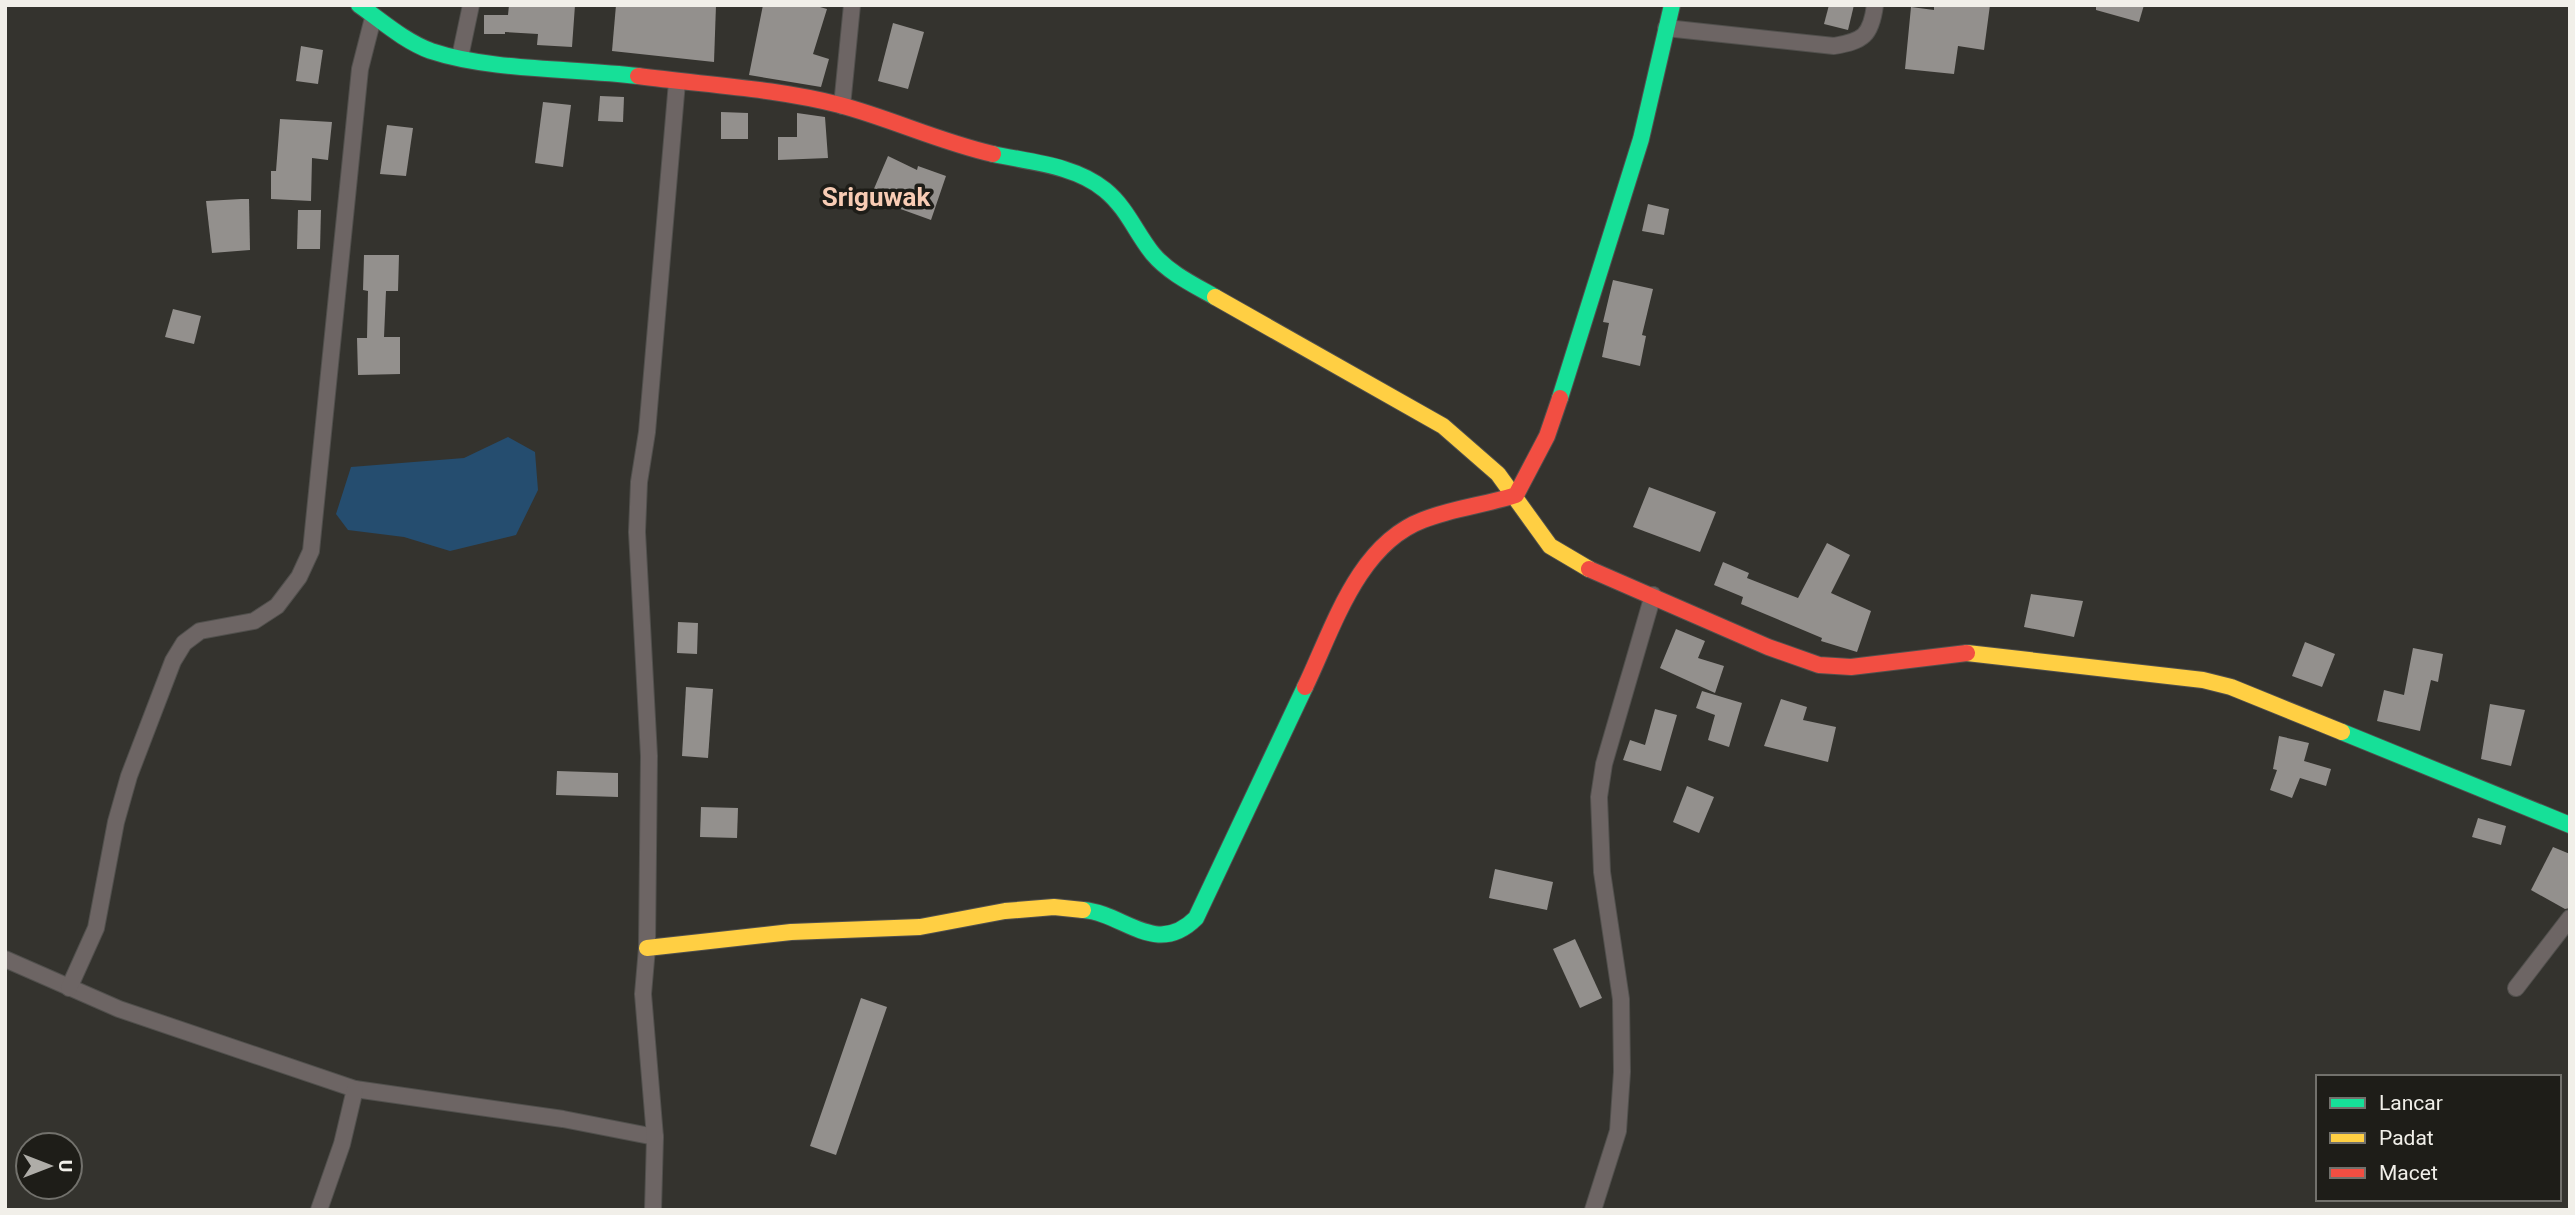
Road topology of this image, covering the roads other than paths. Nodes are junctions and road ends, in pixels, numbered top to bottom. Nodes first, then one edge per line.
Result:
1 (359, 5) edge
2 (471, 5) edge
3 (852, 5) edge
4 (1672, 5) edge
5 (1875, 5) edge
6 (373, 18) junction
7 (1666, 28) junction
8 (460, 57) junction
9 (677, 82) junction
10 (842, 106) junction
11 (1516, 495) junction
12 (1653, 595) junction
13 (2570, 824) edge
14 (2570, 918) edge
15 (647, 947) junction
16 (5, 959) edge
17 (69, 988) junction
18 (2516, 988) dead end
19 (355, 1089) junction
20 (655, 1137) junction
21 (319, 1210) edge
22 (653, 1210) edge
23 (1592, 1210) edge

1 - 6 street
2 - 8 street
3 - 10 street
4 - 7 street
5 - 7 street
6 - 8 street
6 - 17 street
7 - 11 street
8 - 9 street
9 - 10 street
9 - 15 street
10 - 11 street
11 - 12 street
11 - 15 street
12 - 13 street
12 - 23 street
14 - 18 street
15 - 20 street
16 - 17 street
17 - 19 street
19 - 20 street
19 - 21 street
20 - 22 street

